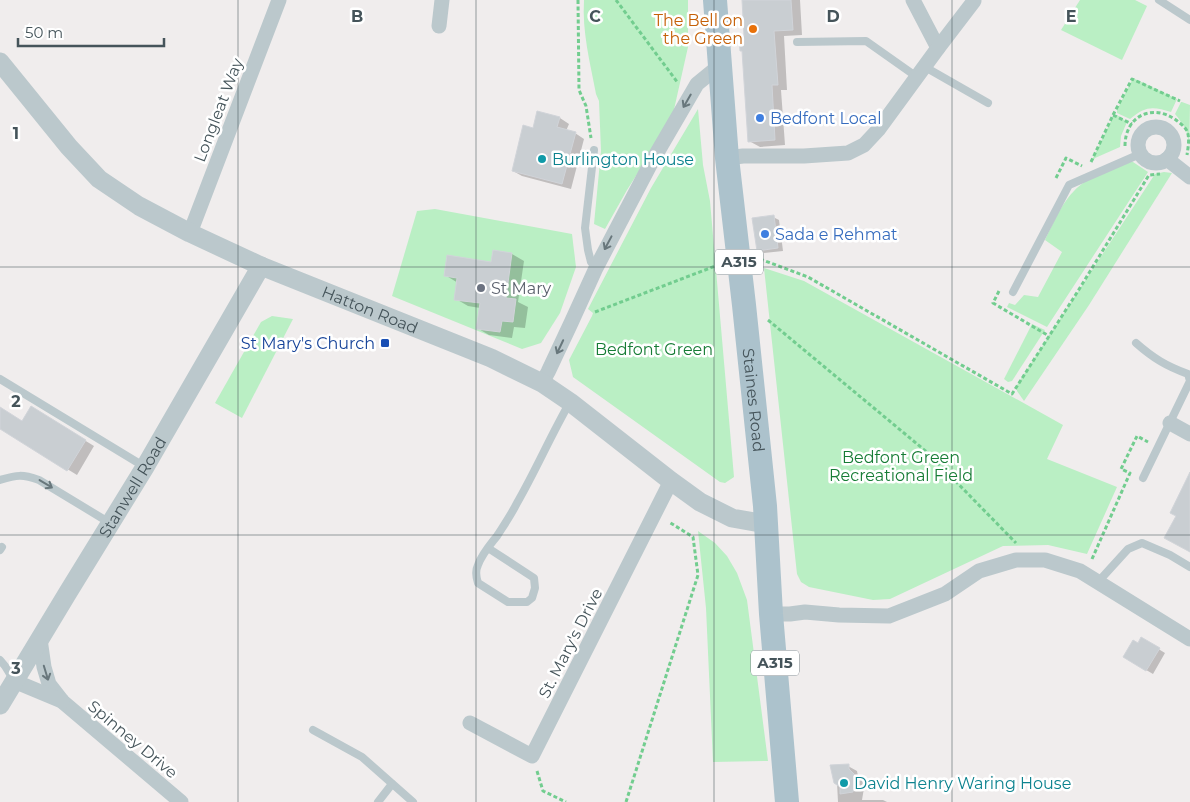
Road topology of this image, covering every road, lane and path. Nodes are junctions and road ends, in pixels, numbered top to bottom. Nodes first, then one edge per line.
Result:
1 (279, 0) edge
2 (442, 0) edge
3 (578, 0) edge
4 (616, 0) edge
5 (716, 0) edge
6 (913, 0) edge
7 (974, 0) edge
8 (1158, 0) edge
9 (1190, 20) edge
10 (439, 26) dead end
11 (797, 42) dead end
12 (938, 48) junction
13 (0, 62) edge
14 (720, 66) junction
15 (921, 72) junction
16 (683, 90) dead end
17 (1180, 101) dead end
18 (988, 104) dead end
19 (1113, 116) junction
20 (1132, 124) junction
21 (594, 150) joint
22 (1132, 154) junction
23 (727, 158) junction
24 (1167, 159) junction
25 (1190, 160) edge
26 (1087, 169) dead end
27 (1148, 175) dead end
28 (1190, 177) edge
29 (190, 233) junction
30 (755, 257) dead end
31 (721, 263) dead end
32 (261, 266) junction
33 (596, 268) junction
34 (1001, 287) dead end
35 (1013, 292) dead end
36 (593, 313) dead end
37 (766, 319) dead end
38 (1049, 336) junction
39 (1136, 343) dead end
40 (0, 379) edge
41 (542, 383) junction
42 (570, 402) junction
43 (1170, 423) junction
44 (1190, 434) edge
45 (145, 467) junction
46 (1143, 478) dead end
47 (0, 480) edge
48 (671, 482) junction
49 (655, 512) junction
50 (111, 523) junction
51 (766, 524) junction
52 (1019, 546) dead end
53 (488, 548) junction
54 (1190, 567) edge
55 (1098, 582) junction
56 (771, 614) junction
57 (40, 639) junction
58 (1190, 639) edge
59 (0, 660) edge
60 (14, 681) junction
61 (63, 702) junction
62 (0, 704) edge
63 (470, 723) dead end
64 (313, 730) dead end
65 (532, 756) junction
66 (392, 784) junction
67 (181, 802) edge
68 (378, 802) edge
69 (413, 802) edge
70 (566, 802) edge
71 (626, 802) edge
72 (787, 802) edge

1 - 29 street, Longleat Way
2 - 10 street
3 - 21 path
4 - 16 path
5 - 14 main road, Staines Road / A315
6 - 12 street
7 - 12 street
8 - 9 lane
11 - 15 lane
12 - 15 street
13 - 29 street, Hatton Road
14 - 23 main road, Staines Road / A315
14 -> 33 street
15 - 18 lane
15 - 23 street
17 - 19 path
19 - 20 path
19 - 26 path
20 - 22 path
20 - 25 path
21 - 33 lane
22 - 24 street
22 - 24 street
22 - 35 lane
23 - 51 main road, Staines Road / A315
24 - 28 street
27 - 38 path
29 - 32 street, Hatton Road
30 - 38 path
31 - 36 path
32 - 41 street, Hatton Road
32 - 45 street, Stanwell Road
33 -> 41 street
34 - 38 path
37 - 52 path
39 - 43 lane
40 - 45 lane
41 - 42 street, Hatton Road
42 - 48 street, Hatton Road
42 - 53 lane
43 - 44 street
43 - 46 lane
45 - 50 street, Stanwell Road
47 -> 50 lane
48 - 49 street, St. Mary's Drive
48 - 51 street, Hatton Road
49 - 65 street, St. Mary's Drive
49 - 71 path
50 - 57 street, Stanwell Road
51 - 56 main road, Staines Road / A315
53 - 53 lane
54 - 55 lane
55 - 56 street
55 - 58 street
56 - 72 main road, Staines Road / A315
57 - 60 street, Stanwell Road
57 -> 61 street, Spinney Drive
59 - 60 lane
60 - 61 street, Spinney Drive
60 - 62 street, Stanwell Road
61 - 67 street, Spinney Drive
63 - 65 street
64 - 66 lane
65 - 70 path
66 - 68 lane
66 - 69 lane

